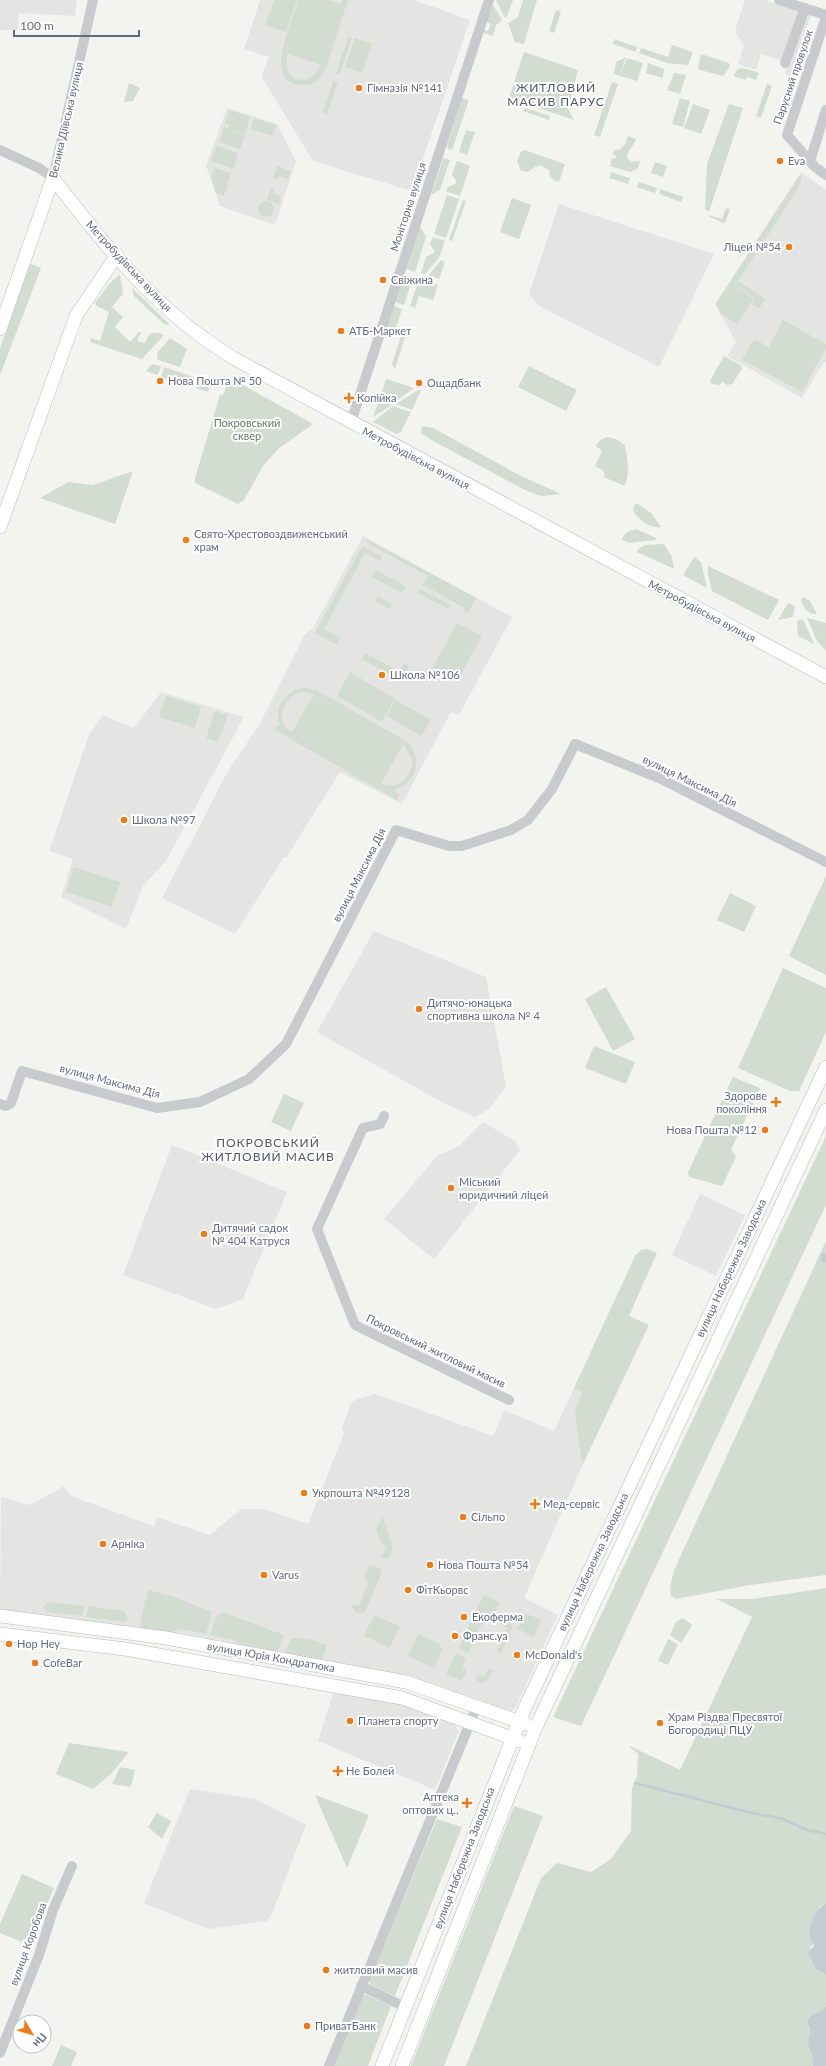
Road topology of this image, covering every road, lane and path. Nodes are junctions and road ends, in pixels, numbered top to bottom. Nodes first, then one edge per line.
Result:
1 (93, 0) edge
2 (489, 0) edge
3 (779, 0) edge
4 (805, 8) junction
5 (826, 16) edge
6 (785, 63) dead end
7 (826, 110) edge
8 (0, 150) edge
9 (810, 161) junction
10 (826, 175) edge
11 (53, 178) junction
12 (117, 255) junction
13 (0, 329) edge
14 (351, 422) junction
15 (0, 527) edge
16 (826, 677) edge
17 (826, 862) edge
18 (826, 1066) edge
19 (0, 1104) edge
20 (826, 1110) edge
21 (384, 1116) dead end
22 (714, 1305) junction
23 (731, 1313) junction
24 (509, 1400) dead end
25 (0, 1616) edge
26 (88, 1628) junction
27 (0, 1634) edge
28 (85, 1644) junction
29 (262, 1656) junction
30 (258, 1673) junction
31 (477, 1706) junction
32 (519, 1722) junction
33 (470, 1723) junction
34 (536, 1727) junction
35 (512, 1738) junction
36 (529, 1744) junction
37 (72, 1866) dead end
38 (361, 1986) junction
39 (405, 2007) junction
40 (0, 2053) edge
41 (329, 2066) edge
42 (382, 2066) edge
43 (402, 2066) edge

1 - 11 street, Велика Діївська вулиця
2 - 14 street, Моніторна вулиця
3 - 4 street, Парусний провулок
4 - 5 street, Парусний провулок
4 - 6 street
5 - 9 street, Парусний провулок
7 - 9 street
8 - 11 street
9 - 10 street, Парусний провулок
11 - 12 main road, Метробудівська вулиця
11 - 13 main road, Велика Діївська вулиця
12 - 14 main road, Метробудівська вулиця
12 - 15 main road
14 - 16 main road, Метробудівська вулиця
17 - 19 street, вулиця Максима Дія
18 - 22 main road, вулиця Набережна Заводська
20 - 23 main road, вулиця Набережна Заводська
21 - 24 street, Покровський житловий масив
22 - 23 main road
22 - 32 main road, вулиця Набережна Заводська
23 - 34 main road, вулиця Набережна Заводська
25 - 26 main road, вулиця Юрія Кондратюка
26 - 28 main road
26 - 29 main road, вулиця Юрія Кондратюка
27 - 28 main road, вулиця Юрія Кондратюка
28 - 30 main road, вулиця Юрія Кондратюка
29 - 30 main road
29 - 31 main road, вулиця Юрія Кондратюка
30 - 33 main road, вулиця Юрія Кондратюка
31 - 32 main road, вулиця Юрія Кондратюка
31 - 33 street
32 - 34 main road, вулиця Юрія Кондратюка
32 - 35 main road, вулиця Набережна Заводська
33 - 35 main road, вулиця Юрія Кондратюка
33 - 38 street
34 - 36 main road, вулиця Набережна Заводська
35 - 36 main road, вулиця Юрія Кондратюка
35 - 39 main road, вулиця Набережна Заводська
36 - 43 main road, вулиця Набережна Заводська
37 - 40 street, вулиця Коробова
38 - 39 street
38 - 41 street
39 - 42 main road, вулиця Набережна Заводська

